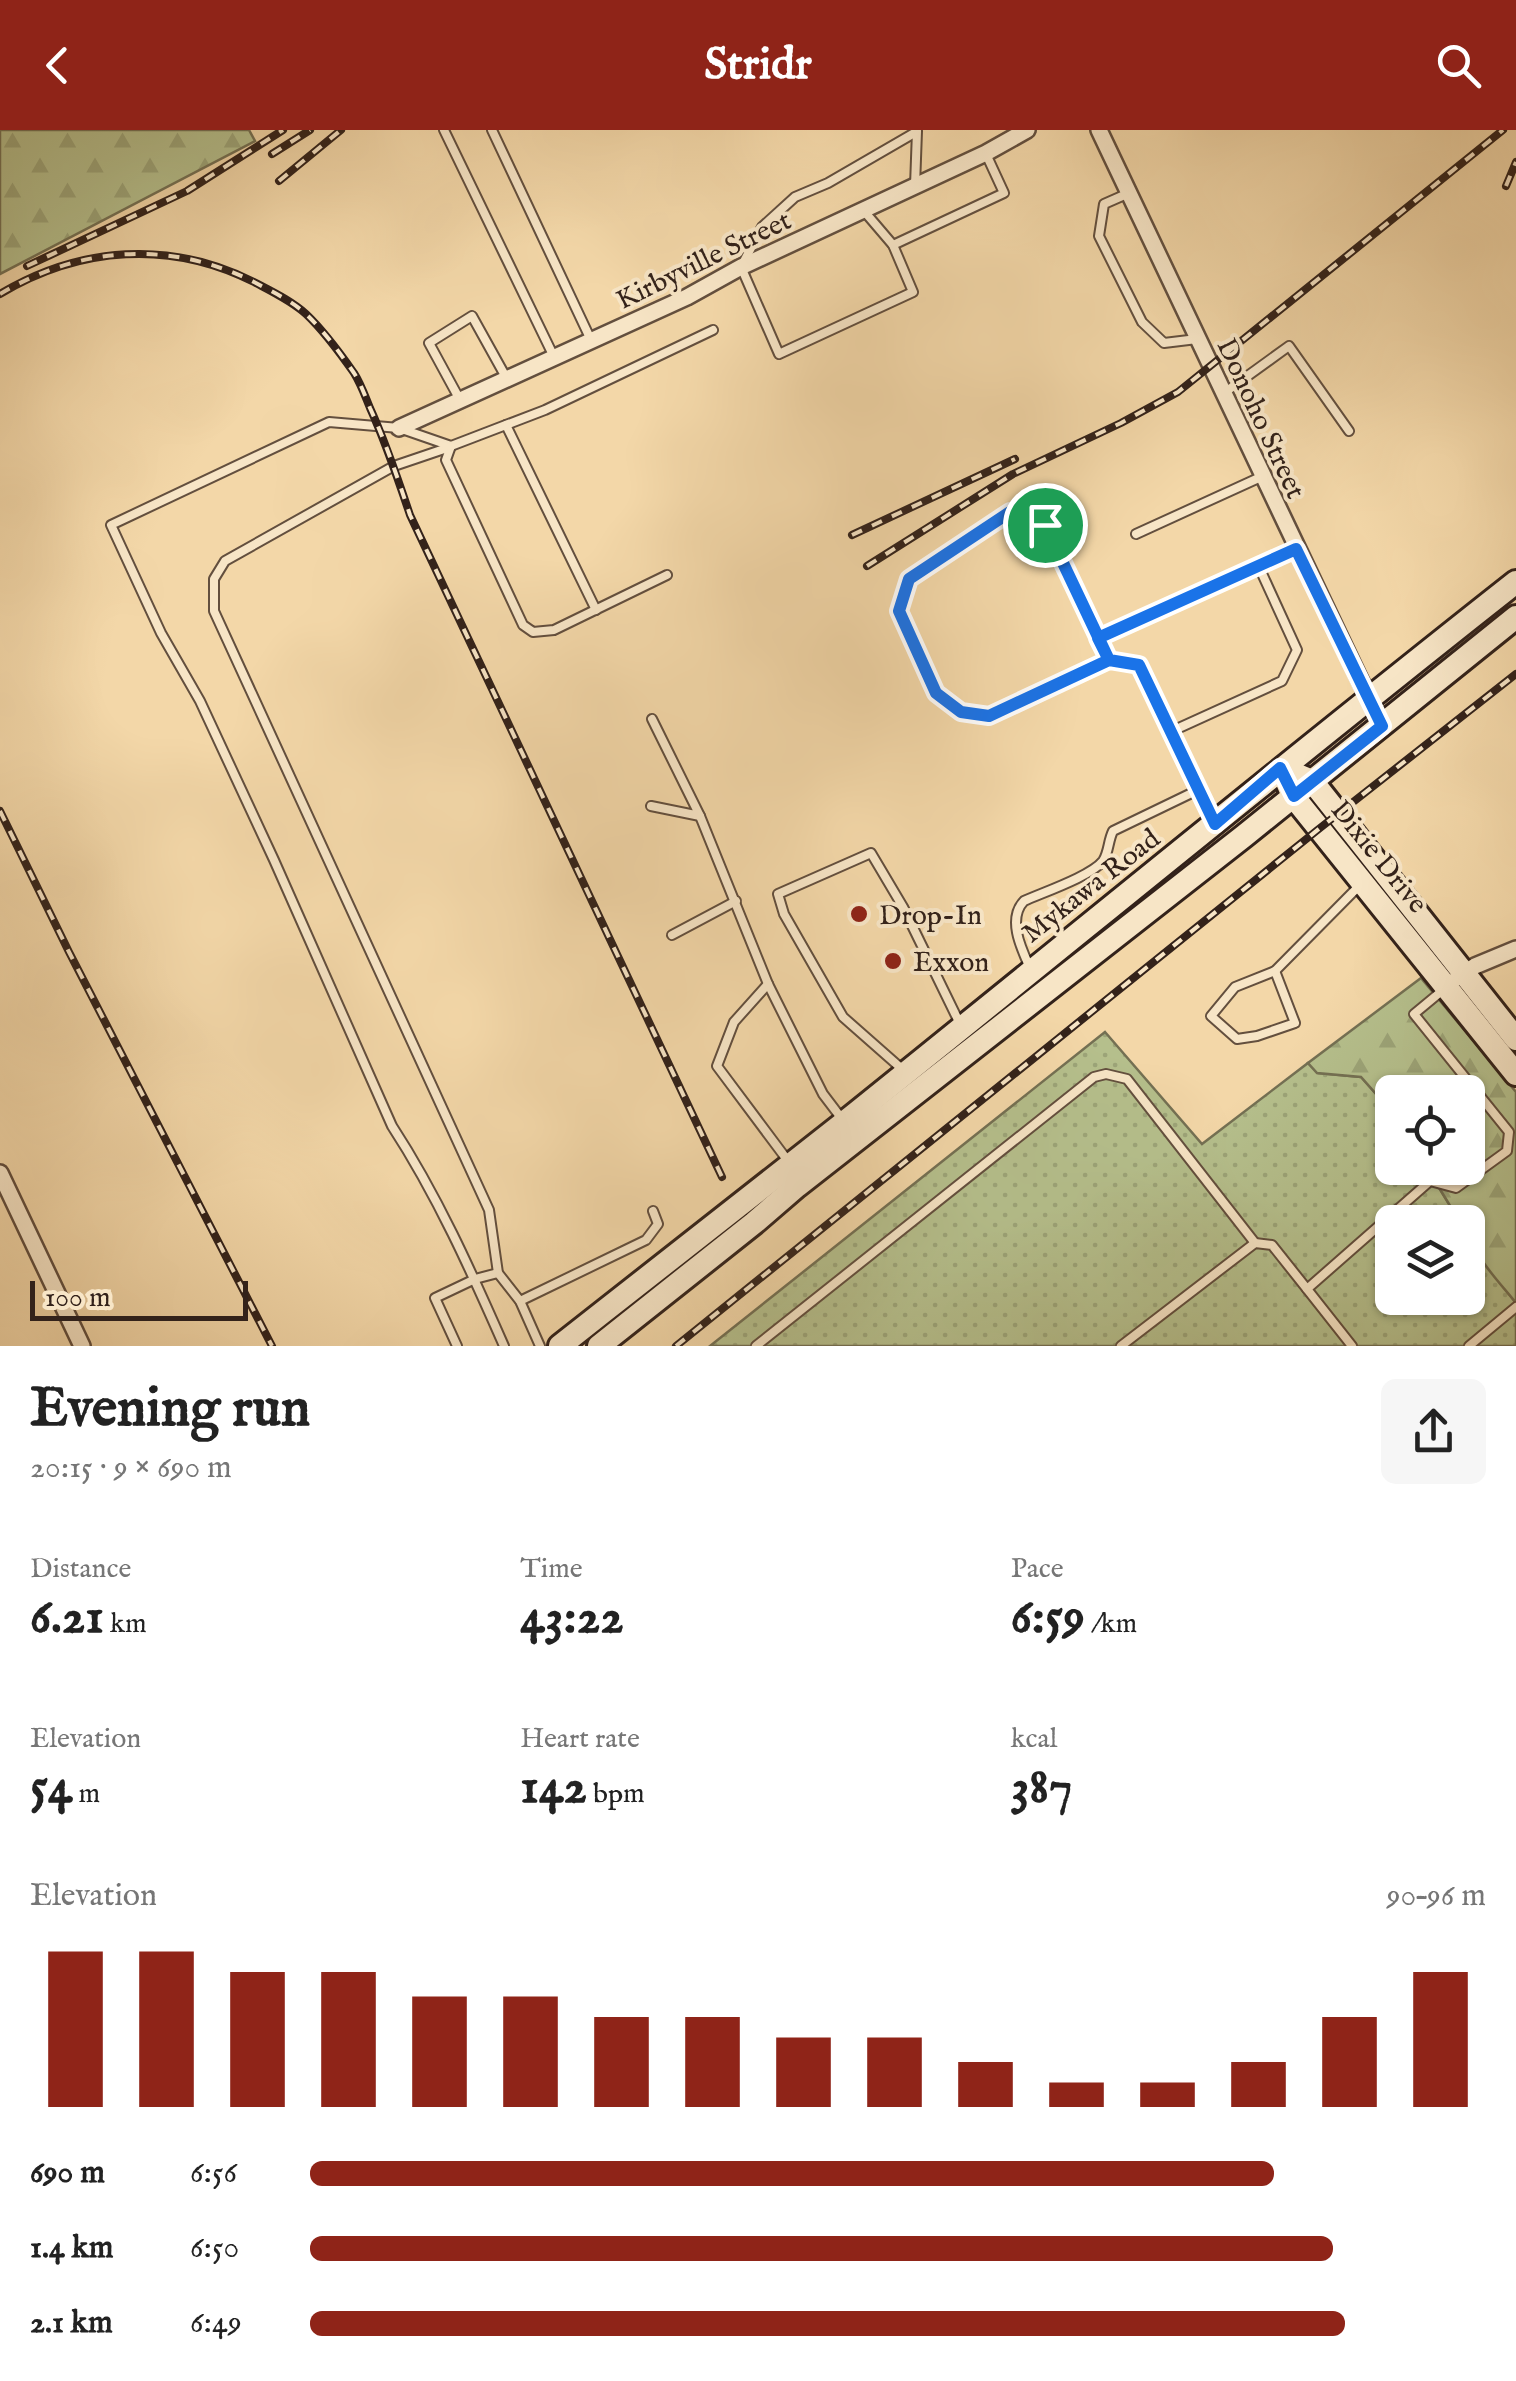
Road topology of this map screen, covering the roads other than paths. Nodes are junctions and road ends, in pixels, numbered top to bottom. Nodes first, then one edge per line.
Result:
1 (444, 130) edge
2 (492, 130) edge
3 (1027, 130) edge
4 (1098, 130) edge
5 (917, 131) edge
6 (986, 153) junction
7 (915, 186) junction
8 (1128, 193) junction
9 (864, 210) junction
10 (893, 245) junction
11 (742, 268) junction
12 (713, 330) dead end
13 (1198, 339) junction
14 (591, 340) junction
15 (554, 358) junction
16 (508, 378) junction
17 (1224, 393) junction
18 (460, 400) junction
19 (506, 425) junction
20 (399, 428) junction
21 (1350, 431) dead end
22 (451, 446) junction
23 (1262, 476) junction
24 (1136, 534) dead end
25 (1296, 549) junction
26 (1259, 567) junction
27 (667, 575) dead end
28 (1516, 582) edge
29 (596, 610) junction
30 (1516, 617) edge
31 (1098, 638) junction
32 (1109, 660) junction
33 (1368, 700) junction
34 (652, 719) dead end
35 (1382, 726) junction
36 (1170, 732) junction
37 (1280, 768) junction
38 (1303, 788) junction
39 (1200, 789) junction
40 (651, 806) dead end
41 (700, 816) junction
42 (1215, 824) junction
43 (1363, 882) junction
44 (736, 902) junction
45 (672, 935) dead end
46 (1516, 949) edge
47 (1028, 962) junction
48 (1274, 971) junction
49 (1454, 980) junction
50 (768, 984) junction
51 (962, 1027) junction
52 (1516, 1038) edge
53 (905, 1072) junction
54 (1516, 1074) edge
55 (850, 1131) junction
56 (790, 1164) junction
57 (0, 1173) edge
58 (653, 1211) dead end
59 (1255, 1244) junction
60 (498, 1273) junction
61 (475, 1279) junction
62 (1307, 1289) junction
63 (520, 1301) junction
64 (1516, 1307) edge
65 (82, 1346) edge
66 (458, 1346) edge
67 (504, 1346) edge
68 (540, 1346) edge
69 (560, 1346) edge
70 (599, 1346) edge
71 (756, 1346) edge
72 (1121, 1346) edge
73 (1352, 1346) edge
74 (1469, 1346) edge

1 - 15 lane
2 - 14 lane
3 - 6 street, Kirbyville Street
4 - 8 street, Donoho Street
5 - 7 lane
5 - 11 lane
6 - 7 street, Kirbyville Street
6 - 10 lane
7 - 9 street, Kirbyville Street
8 - 13 street, Donoho Street
8 - 13 lane
9 - 10 lane
9 - 11 street, Kirbyville Street
10 - 11 lane
11 - 14 street, Kirbyville Street
12 - 19 lane
13 - 17 street, Donoho Street
14 - 15 street, Kirbyville Street
15 - 16 street, Kirbyville Street
16 - 18 street, Kirbyville Street
16 - 18 lane
17 - 21 lane
17 - 23 street, Donoho Street
18 - 20 street, Kirbyville Street
19 - 22 lane
19 - 29 lane
20 - 22 lane
20 - 61 lane
22 - 29 lane
22 - 60 lane
23 - 24 lane
23 - 25 street, Donoho Street
25 - 26 lane
25 - 33 street, Donoho Street
26 - 31 lane
26 - 36 lane
27 - 29 lane
28 - 33 main road, Mykawa Road
30 - 35 main road, Mykawa Road
31 - 32 lane
31 - 32 lane
32 - 36 lane
33 - 35 street, Donoho Street
33 - 37 main road, Mykawa Road
34 - 41 lane
35 - 38 main road, Mykawa Road
36 - 39 lane
37 - 38 main road, Dixie Drive
37 - 42 main road, Mykawa Road
38 - 43 main road, Dixie Drive
38 - 49 main road, Dixie Drive
38 - 55 main road, Mykawa Road
39 - 42 lane
39 - 47 lane
40 - 41 lane
41 - 44 lane
42 - 47 main road, Mykawa Road
43 - 48 lane
43 - 49 main road, Dixie Drive
44 - 45 lane
44 - 50 lane
46 - 49 street
47 - 51 main road, Mykawa Road
48 - 48 lane
49 - 52 main road, Dixie Drive
49 - 54 main road, Dixie Drive
49 - 62 lane
50 - 55 lane
50 - 56 lane
51 - 53 main road, Mykawa Road
51 - 53 lane
53 - 55 main road, Mykawa Road
55 - 56 main road, Mykawa Road
55 - 70 main road, Mykawa Road
56 - 69 main road, Mykawa Road
57 - 65 street
58 - 63 lane
59 - 62 lane
59 - 71 lane
59 - 72 lane
60 - 61 lane
60 - 63 lane
61 - 66 lane
61 - 67 lane
62 - 73 lane
63 - 68 lane
64 - 74 lane

